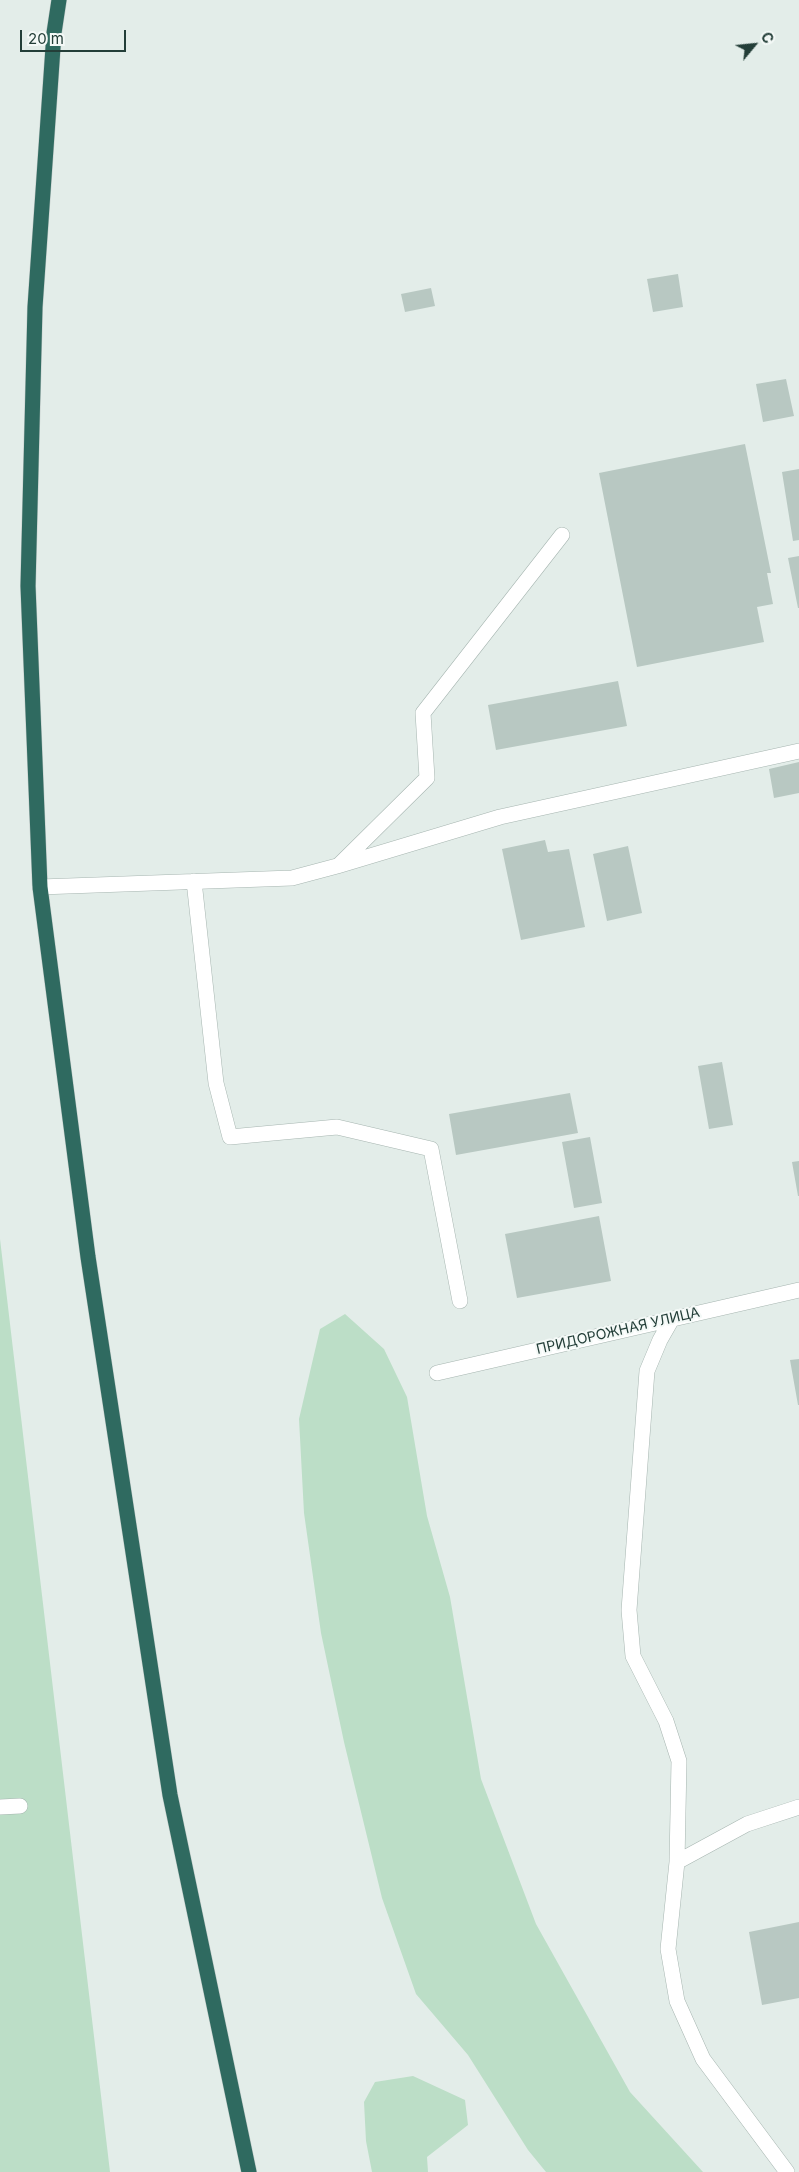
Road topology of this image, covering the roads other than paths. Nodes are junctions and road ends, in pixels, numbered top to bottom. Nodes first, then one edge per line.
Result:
1 (58, 0) edge
2 (562, 535) dead end
3 (799, 751) edge
4 (337, 866) junction
5 (194, 881) junction
6 (40, 887) junction
7 (799, 1290) edge
8 (460, 1300) dead end
9 (672, 1319) junction
10 (437, 1373) dead end
11 (20, 1806) dead end
12 (0, 1807) edge
13 (799, 1807) edge
14 (677, 1862) junction
15 (249, 2172) edge
16 (787, 2172) edge

1 - 6 highway
2 - 4 street
3 - 4 street
4 - 5 street
5 - 6 street
5 - 8 street
6 - 15 highway
7 - 9 street, ПРИДОРОЖНАЯ УЛИЦА
9 - 10 street, ПРИДОРОЖНАЯ УЛИЦА
9 - 14 street
11 - 12 street
13 - 14 street
14 - 16 street

